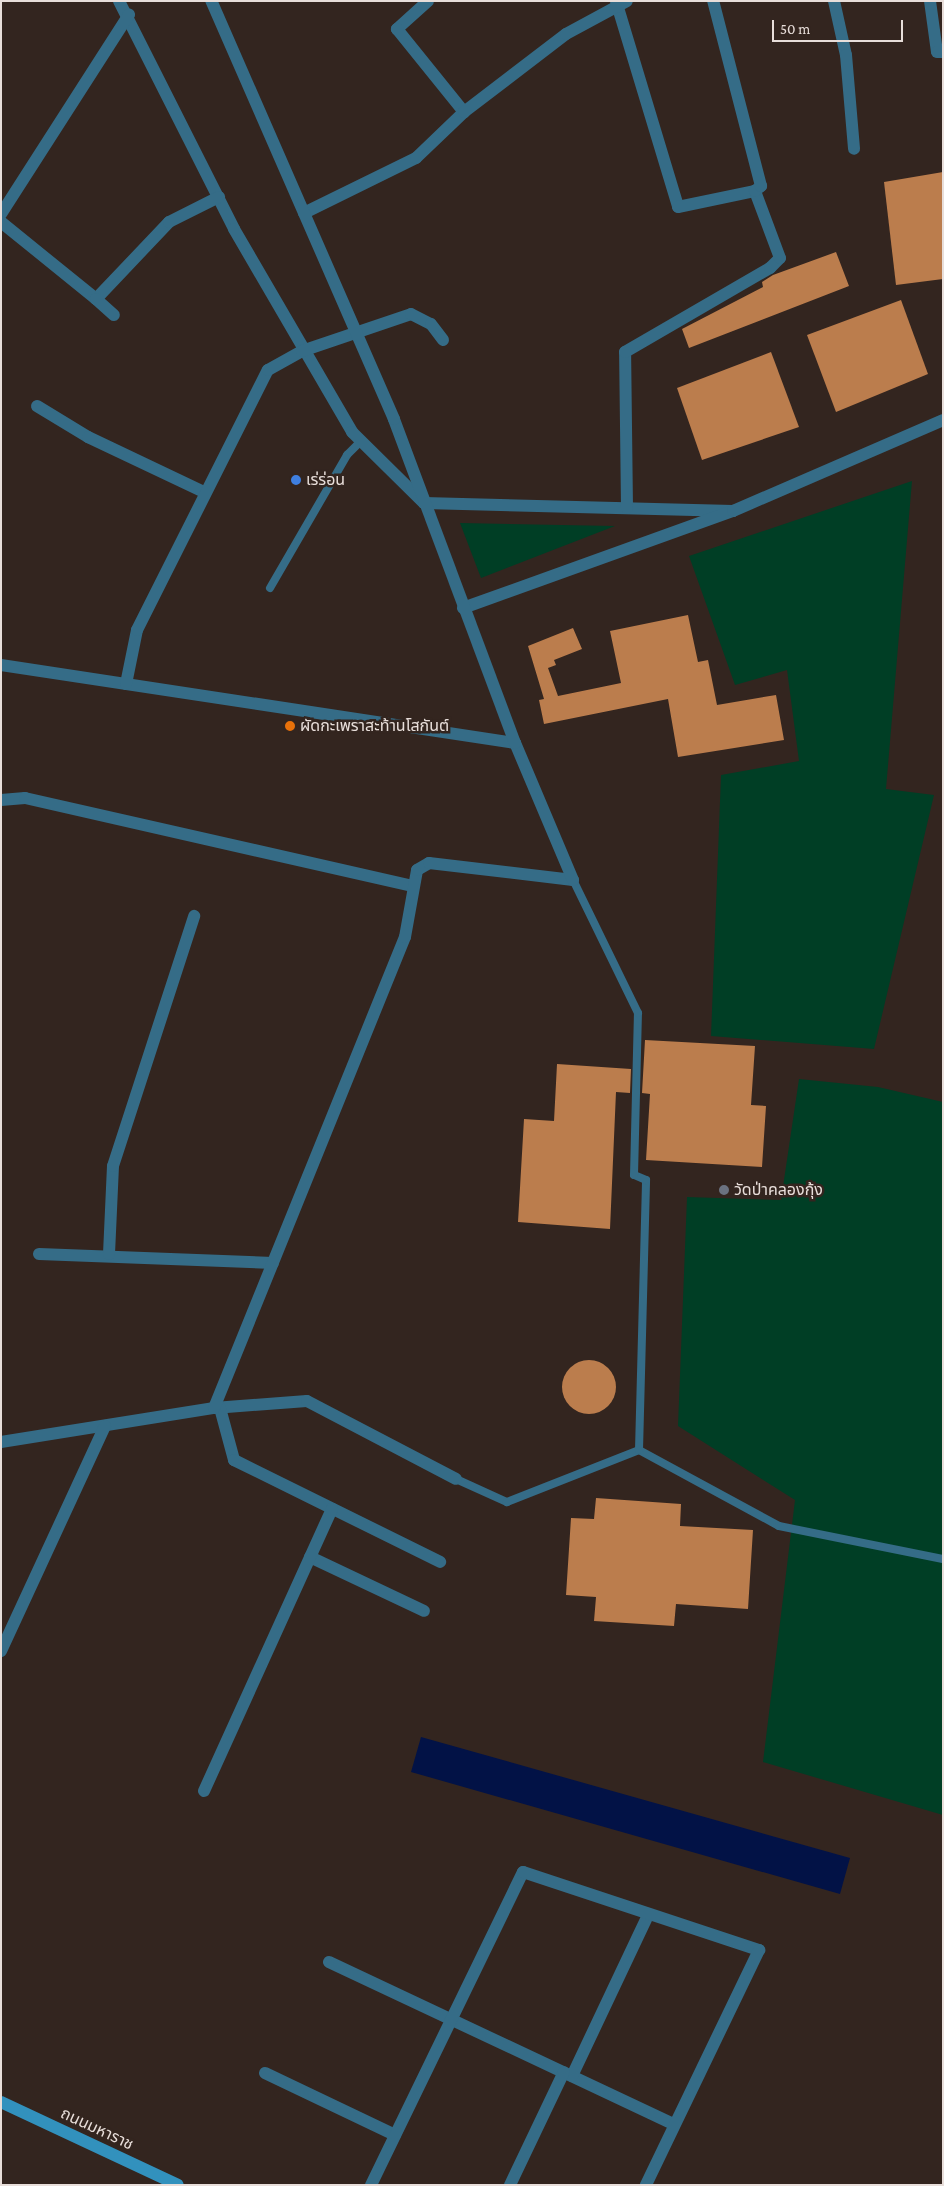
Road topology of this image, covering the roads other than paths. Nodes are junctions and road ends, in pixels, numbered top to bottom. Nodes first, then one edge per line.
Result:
1 (119, 1) edge
2 (211, 1) edge
3 (428, 1) edge
4 (712, 1) edge
5 (834, 1) edge
6 (930, 1) edge
7 (620, 3) edge
8 (129, 15) junction
9 (943, 52) edge
10 (464, 112) junction
11 (854, 150) dead end
12 (755, 191) junction
13 (219, 198) junction
14 (1, 214) edge
15 (304, 214) junction
16 (1, 222) edge
17 (96, 299) junction
18 (114, 314) dead end
19 (357, 335) junction
20 (443, 340) dead end
21 (302, 351) junction
22 (37, 406) dead end
23 (943, 420) edge
24 (360, 441) junction
25 (204, 492) junction
26 (424, 503) junction
27 (627, 508) junction
28 (733, 511) junction
29 (270, 588) dead end
30 (463, 608) junction
31 (1, 665) edge
32 (126, 684) junction
33 (515, 742) junction
34 (1, 800) edge
35 (573, 880) junction
36 (413, 886) junction
37 (194, 916) dead end
38 (38, 1254) dead end
39 (109, 1254) junction
40 (273, 1262) junction
41 (217, 1408) junction
42 (105, 1426) junction
43 (1, 1442) edge
44 (639, 1450) junction
45 (456, 1479) joint
46 (332, 1508) junction
47 (310, 1557) junction
48 (943, 1558) edge
49 (440, 1562) dead end
50 (424, 1611) dead end
51 (1, 1651) edge
52 (204, 1791) dead end
53 (647, 1917) junction
54 (329, 1962) dead end
55 (452, 2020) junction
56 (265, 2072) dead end
57 (568, 2074) junction
58 (1, 2102) edge
59 (674, 2124) junction
60 (395, 2135) junction
61 (178, 2185) edge
62 (371, 2185) edge
63 (510, 2185) edge
64 (646, 2185) edge

1 - 8 street
2 - 15 street
3 - 10 street
4 - 12 street
5 - 11 street
6 - 9 street
7 - 10 street
7 - 12 street
8 - 13 street
8 - 14 street
10 - 15 street
12 - 27 street
13 - 17 street
13 - 21 street
15 - 19 street
16 - 17 street
17 - 18 street
19 - 20 street
19 - 21 street
19 - 26 street
21 - 24 street
21 - 25 street
22 - 25 street
23 - 28 street
24 - 26 street
24 - 29 lane
25 - 32 street
26 - 27 street
26 - 30 street
27 - 28 street
28 - 30 street
30 - 33 street
31 - 32 street
32 - 33 street
33 - 35 street
34 - 36 street
35 - 36 street
35 - 44 lane
36 - 40 street
37 - 39 street
38 - 39 street
39 - 40 street
40 - 41 street
41 - 42 street
41 - 45 street
41 - 46 street
42 - 43 street
42 - 51 street
44 - 45 lane
44 - 48 lane
46 - 47 street
46 - 49 street
47 - 50 street
47 - 52 street
53 - 55 street
53 - 57 street
53 - 59 street
54 - 55 street
55 - 57 street
55 - 60 street
56 - 60 street
57 - 59 street
57 - 63 street
58 - 61 street, ถนนมหาราช
59 - 64 street
60 - 62 street

